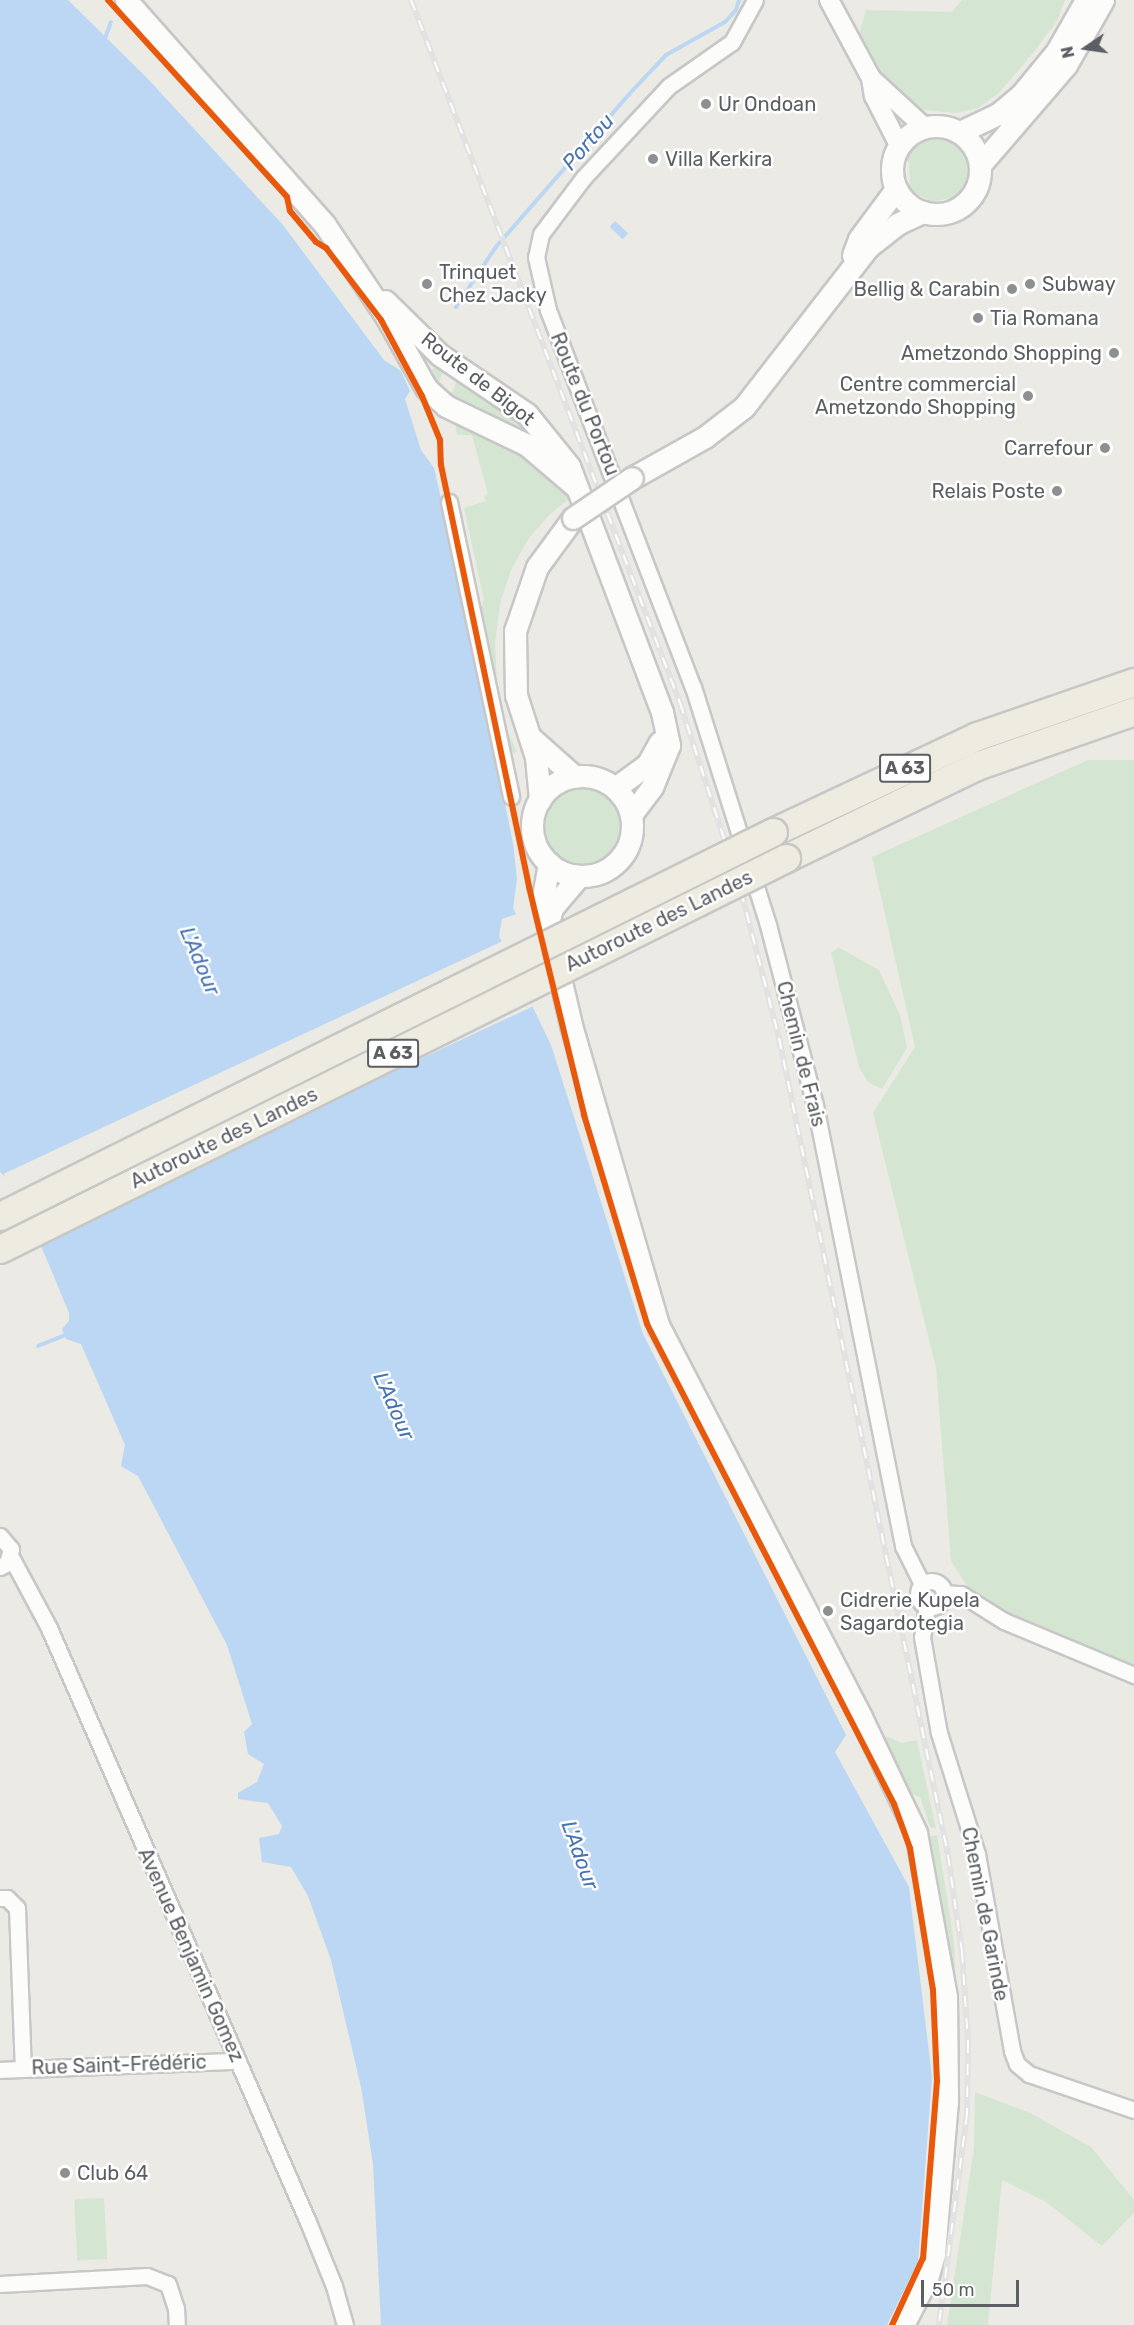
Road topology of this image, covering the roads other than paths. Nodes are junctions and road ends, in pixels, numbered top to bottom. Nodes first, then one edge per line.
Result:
1 (126, 0) edge
2 (756, 0) edge
3 (829, 0) edge
4 (1086, 0) edge
5 (1103, 0) edge
6 (871, 78) junction
7 (924, 127) junction
8 (960, 132) junction
9 (899, 145) junction
10 (980, 165) junction
11 (896, 189) junction
12 (923, 212) junction
13 (847, 270) junction
14 (366, 283) junction
15 (574, 486) junction
16 (449, 502) dead end
17 (637, 536) joint
18 (1134, 667) edge
19 (1134, 682) edge
20 (1134, 711) edge
21 (1041, 712) junction
22 (666, 731) junction
23 (530, 736) junction
24 (575, 777) junction
25 (615, 788) junction
26 (511, 797) dead end
27 (540, 800) junction
28 (631, 815) junction
29 (549, 863) junction
30 (579, 876) junction
31 (548, 924) junction
32 (0, 1216) edge
33 (0, 1249) edge
34 (1, 1532) edge
35 (4, 1565) edge
36 (922, 1584) junction
37 (945, 1593) junction
38 (927, 1606) junction
39 (1134, 1675) edge
40 (0, 1898) edge
41 (237, 2061) junction
42 (23, 2069) junction
43 (0, 2070) edge
44 (1134, 2110) edge
45 (0, 2284) edge
46 (177, 2325) edge
47 (345, 2325) edge
48 (903, 2325) edge

1 - 14 main road, Route de Bigot
2 - 17 street, Route du Portou
3 - 6 street
4 - 8 main road
5 - 10 main road
6 - 7 street
6 - 9 street
7 - 8 main road
7 - 9 main road
8 - 10 main road
9 - 11 main road
10 - 12 main road
11 - 12 main road
11 - 13 main road
12 - 13 main road
13 - 23 main road, bridge
14 - 15 main road, Route de Bigot
14 - 15 main road, Route de Bigot
15 - 22 main road, Route de Bigot
16 - 26 street
17 - 36 street, Chemin de Frais
18 - 21 highway
19 - 21 highway, Autoroute des Landes / A 63
20 - 33 highway, Autoroute des Landes / A 63, bridge
21 - 32 highway, Autoroute des Landes / A 63, bridge
22 - 25 main road
22 - 28 main road, Route de Bigot
23 - 24 main road
23 - 27 main road
24 - 25 main road
24 - 27 main road
25 - 28 main road
27 - 29 main road
28 - 30 main road
29 - 30 main road
29 - 31 main road
30 - 31 main road
31 - 48 main road
34 - 35 street, Avenue Benjamin Gomez
35 - 41 street, Avenue Benjamin Gomez
36 - 37 street
36 - 38 street, Chemin de Frais
37 - 38 street
37 - 39 street
38 - 44 street, Chemin de Garinde
40 - 42 street
41 - 42 street, Rue Saint-Frédéric
41 - 47 street, Avenue Benjamin Gomez
42 - 43 street, Rue Saint-Frédéric
45 - 46 street

